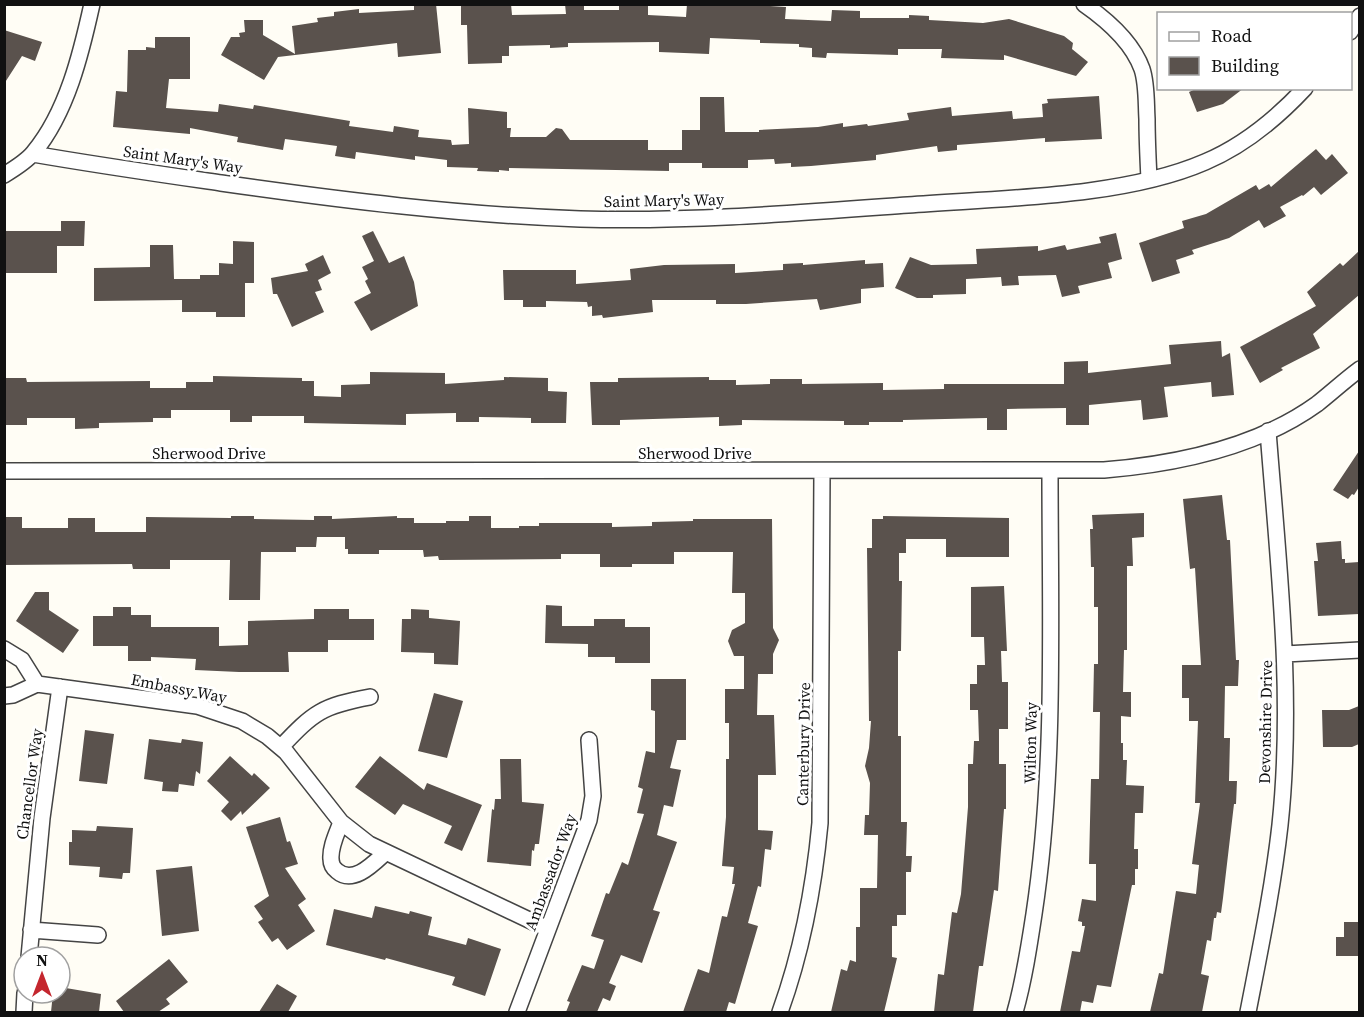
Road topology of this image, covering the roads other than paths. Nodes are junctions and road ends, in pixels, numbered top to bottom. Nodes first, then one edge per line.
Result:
1 (92, 4) edge
2 (1084, 4) edge
3 (1103, 10) edge
4 (1303, 90) edge
5 (33, 154) junction
6 (4, 175) edge
7 (1149, 179) junction
8 (1359, 369) edge
9 (1268, 431) junction
10 (4, 471) edge
11 (822, 472) junction
12 (1050, 472) junction
13 (4, 649) edge
14 (1359, 650) edge
15 (1285, 654) junction
16 (37, 684) junction
17 (60, 687) junction
18 (4, 696) edge
19 (370, 697) dead end
20 (589, 740) dead end
21 (281, 747) junction
22 (340, 822) junction
23 (385, 853) junction
24 (548, 929) junction
25 (31, 930) junction
26 (98, 935) dead end
27 (30, 945) edge
28 (518, 1012) edge
29 (780, 1012) edge
30 (1015, 1012) edge
31 (1248, 1012) edge

1 - 5 street
2 - 3 street
3 - 7 street
4 - 7 street, Saint Mary's Way
5 - 6 street
5 - 7 street, Saint Mary's Way
8 - 9 street, Sherwood Drive
9 - 12 street, Sherwood Drive
9 - 15 street, Devonshire Drive
10 - 11 street, Sherwood Drive
11 - 12 street, Sherwood Drive
11 - 29 street, Canterbury Drive
12 - 30 street, Wilton Way
13 - 16 street
14 - 15 street
15 - 31 street, Devonshire Drive
16 - 17 street, Embassy Way
16 - 18 street, Embassy Way
17 - 21 street, Embassy Way
17 - 25 street, Chancellor Way
19 - 21 street
20 - 24 street, Ambassador Way
21 - 22 street, Embassy Way
22 - 23 street, Embassy Way
22 - 23 street
23 - 24 street, Embassy Way
24 - 28 street, Ambassador Way
25 - 26 street
25 - 27 street, Chancellor Way

